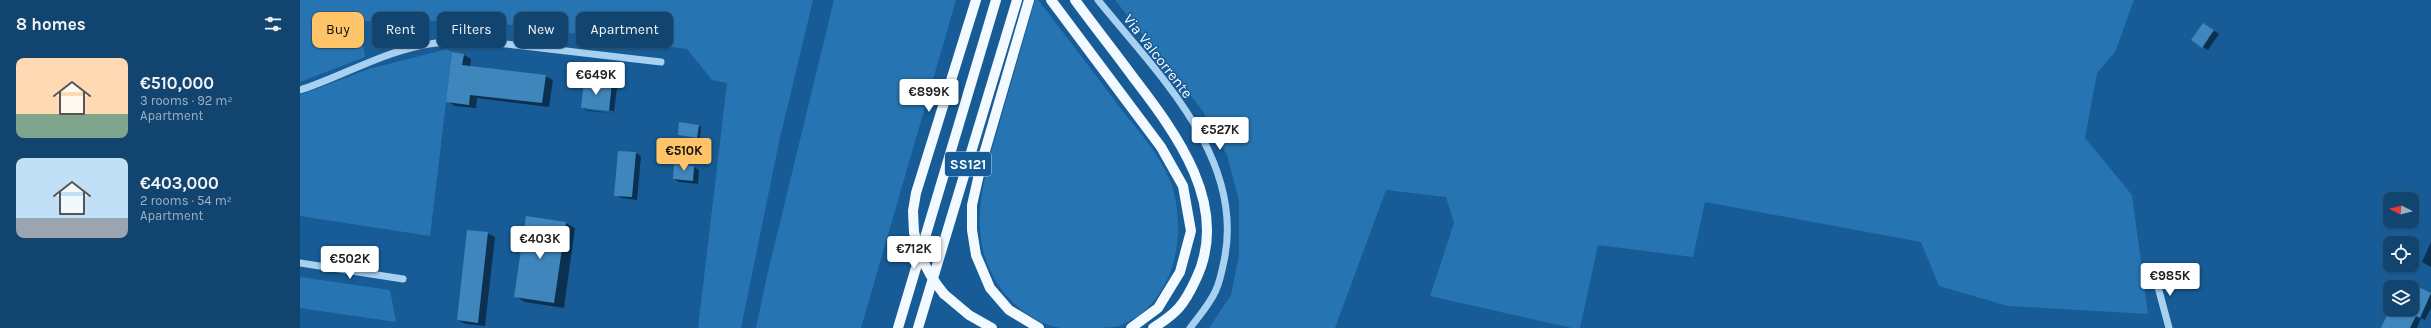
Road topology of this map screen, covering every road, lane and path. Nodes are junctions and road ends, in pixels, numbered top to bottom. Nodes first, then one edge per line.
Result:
1 (976, 0) edge
2 (996, 0) edge
3 (1017, 0) edge
4 (1029, 0) edge
5 (1051, 0) edge
6 (1075, 0) edge
7 (1098, 0) edge
8 (661, 62) dead end
9 (300, 90) edge
10 (300, 264) edge
11 (2154, 272) dead end
12 (403, 279) dead end
13 (1174, 315) junction
14 (898, 328) edge
15 (918, 328) edge
16 (992, 328) edge
17 (1039, 328) edge
18 (1131, 328) edge
19 (1153, 328) edge
20 (1162, 328) edge
21 (1190, 328) edge
22 (2169, 328) edge

1 - 16 main road, bridge
2 - 14 main road, SS121
3 - 15 main road, SS121
4 - 17 main road
5 - 18 main road
6 - 13 main road
7 - 21 street, Via Valcorrente
8 - 9 street
10 - 12 street
11 - 22 street
13 - 19 main road
13 - 20 main road

